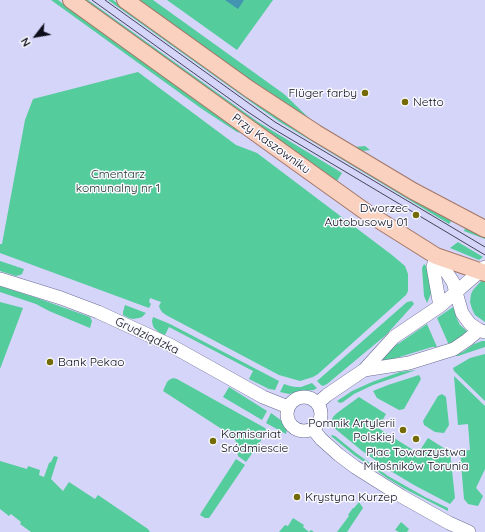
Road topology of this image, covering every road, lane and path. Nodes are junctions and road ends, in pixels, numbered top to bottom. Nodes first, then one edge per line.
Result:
1 (71, 0) edge
2 (126, 0) edge
3 (485, 228) edge
4 (436, 256) junction
5 (484, 270) edge
6 (0, 279) edge
7 (456, 292) junction
8 (440, 306) junction
9 (482, 331) edge
10 (364, 370) junction
11 (318, 403) junction
12 (288, 407) junction
13 (313, 429) junction
14 (469, 532) edge

1 - 4 main road, Przy Kaszowniku
2 - 3 main road
4 - 5 main road, Przy Kaszowniku
4 - 7 street
4 - 8 street
5 - 7 street
6 - 12 street, Grudziądzka
7 - 8 street
7 - 9 street
8 - 10 street
9 - 10 street
10 - 11 street
11 - 12 street
11 - 13 street
12 - 13 street
13 - 14 street

